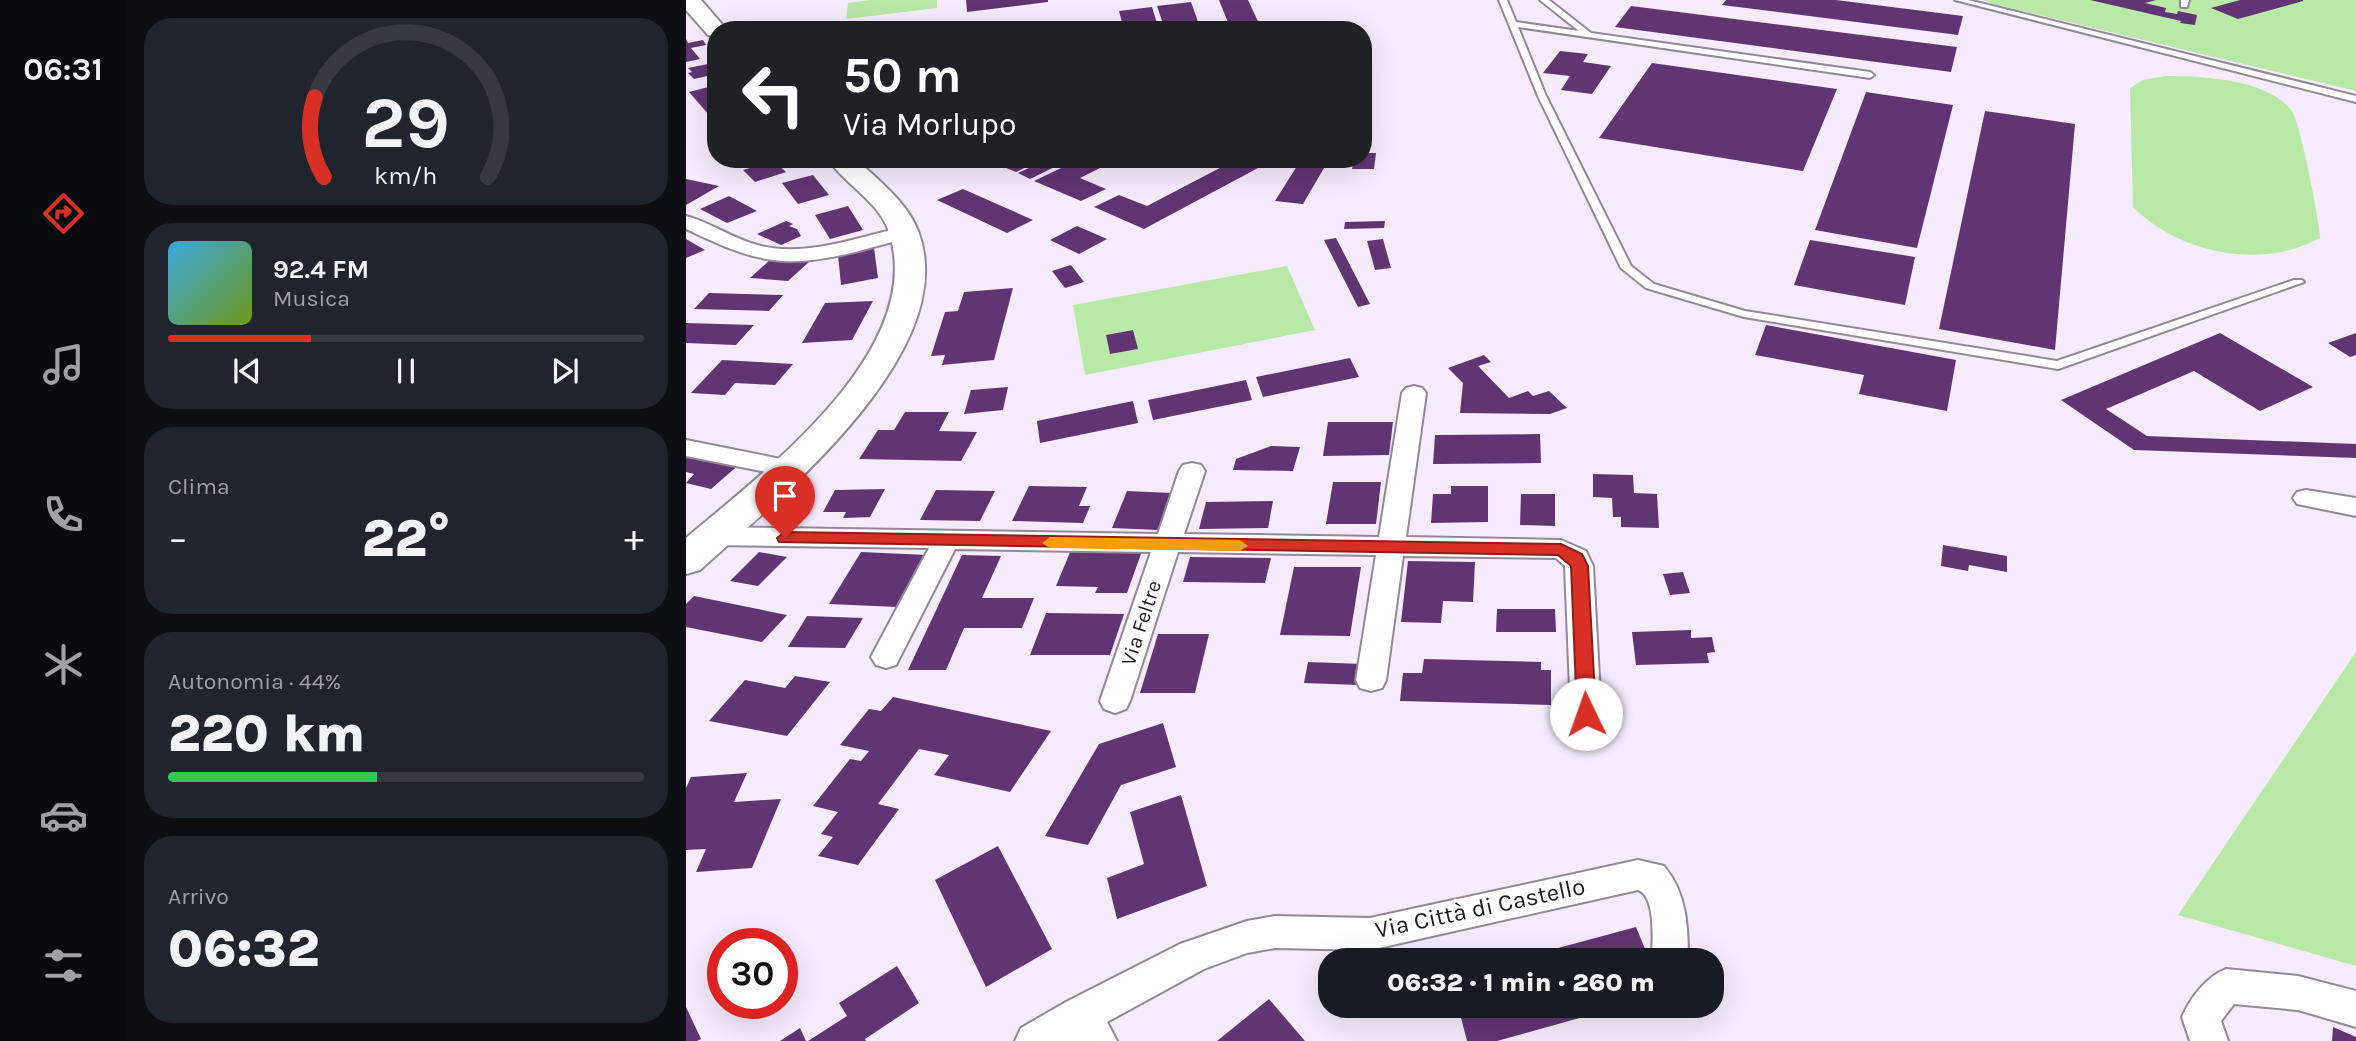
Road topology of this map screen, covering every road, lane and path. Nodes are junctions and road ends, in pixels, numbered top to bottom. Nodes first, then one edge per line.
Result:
1 (689, 0) edge
2 (1503, 0) edge
3 (1544, 0) edge
4 (1959, 0) edge
5 (708, 21) edge
6 (1513, 24) junction
7 (1589, 35) junction
8 (1870, 75) dead end
9 (2356, 99) edge
10 (850, 168) edge
11 (686, 222) edge
12 (904, 233) junction
13 (2298, 282) dead end
14 (1414, 393) dead end
15 (686, 448) edge
16 (786, 468) junction
17 (1192, 471) dead end
18 (2306, 498) dead end
19 (2356, 507) edge
20 (713, 536) junction
21 (946, 541) junction
22 (1167, 545) junction
23 (1392, 548) junction
24 (686, 560) edge
25 (886, 657) dead end
26 (1371, 680) dead end
27 (1115, 701) dead end
28 (1586, 714) dead end
29 (1670, 948) edge
30 (2356, 1009) edge
31 (1089, 1028) edge
32 (1034, 1041) edge
33 (2209, 1041) edge

1 - 5 street
2 - 6 lane
3 - 7 lane
4 - 9 lane
6 - 7 lane
6 - 13 lane
7 - 8 lane
10 - 12 street
11 - 12 street
12 - 16 street
14 - 23 street
15 - 16 street
16 - 20 street
17 - 22 street
18 - 19 street
20 - 21 street
20 - 24 street
21 - 22 street
21 - 25 street
22 - 23 street
22 - 27 street, Via Feltre
23 - 26 street
23 - 28 street
29 - 31 street, Via Città di Castello
30 - 33 street
31 - 32 street, Via Città di Castello

